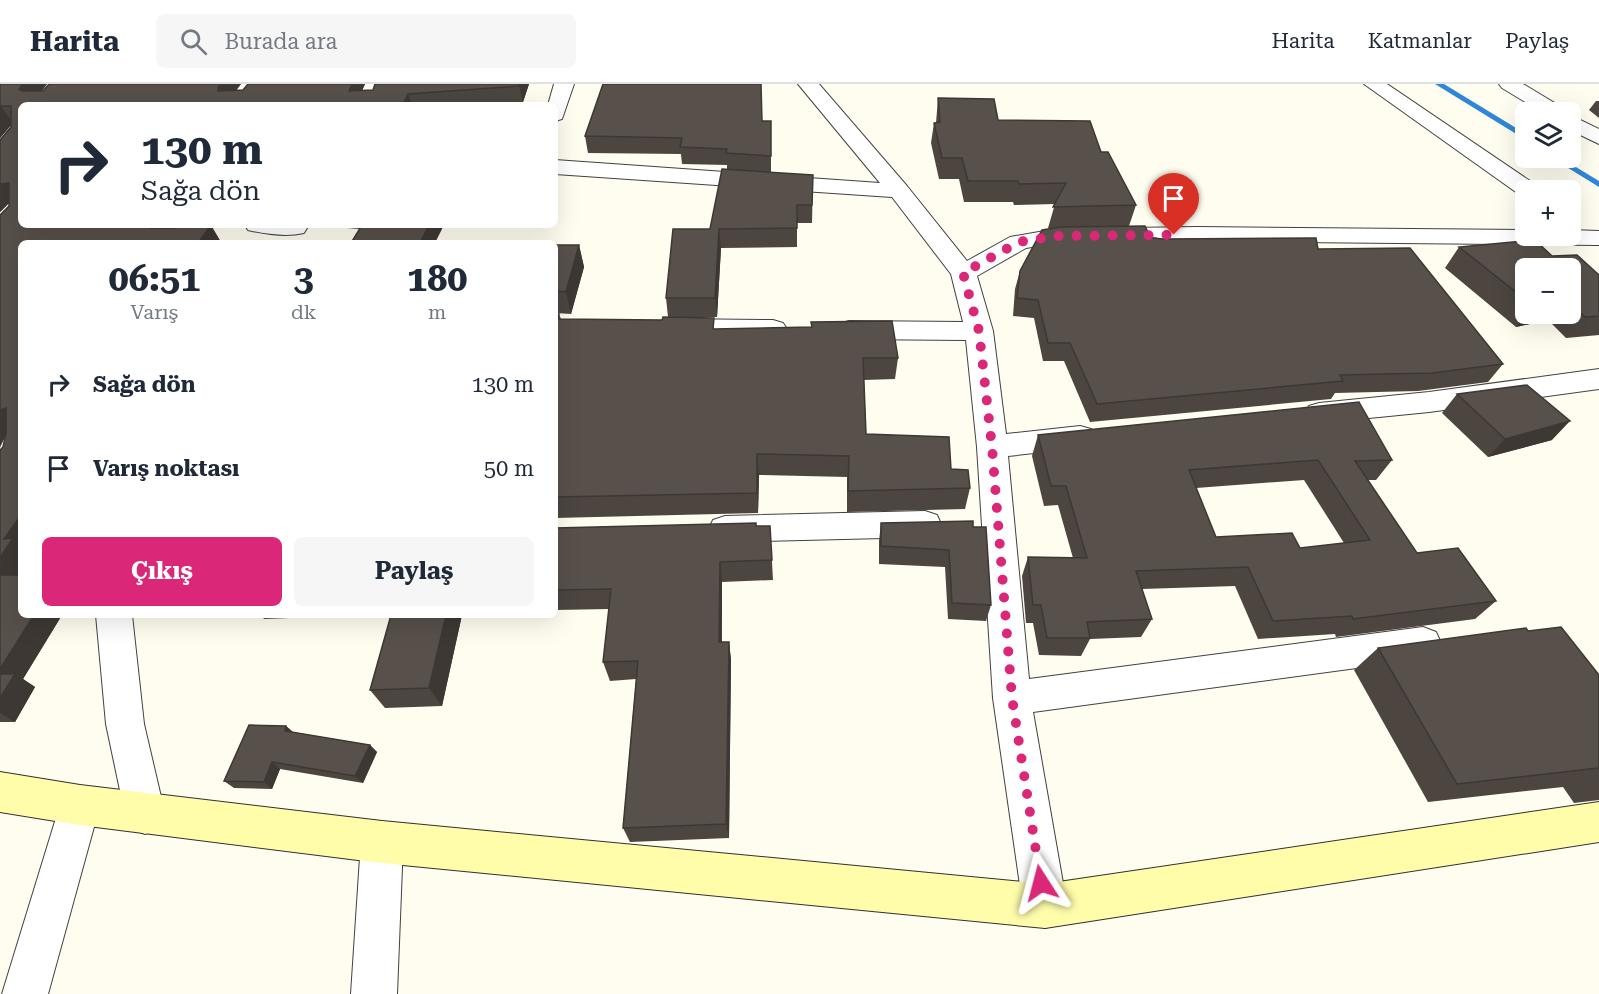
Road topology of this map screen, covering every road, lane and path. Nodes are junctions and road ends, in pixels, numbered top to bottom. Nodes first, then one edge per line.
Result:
1 (564, 84) edge
2 (808, 84) edge
3 (1374, 84) edge
4 (1509, 84) edge
5 (1539, 102) edge
6 (558, 105) edge
7 (1581, 127) edge
8 (1599, 138) edge
9 (558, 167) edge
10 (1515, 181) edge
11 (899, 190) junction
12 (1581, 227) edge
13 (272, 228) edge
14 (291, 232) edge
15 (1598, 239) edge
16 (963, 273) junction
17 (648, 327) edge
18 (979, 331) junction
19 (1599, 380) edge
20 (1290, 415) edge
21 (1106, 434) edge
22 (992, 447) junction
23 (973, 523) junction
24 (694, 530) edge
25 (114, 618) edge
26 (1460, 638) edge
27 (1012, 698) junction
28 (0, 792) edge
29 (80, 805) junction
30 (145, 814) junction
31 (1599, 822) edge
32 (382, 842) junction
33 (1045, 906) junction
34 (25, 994) edge
35 (374, 994) edge

1 - 6 street
2 - 11 street
3 - 10 street
4 - 5 street
7 - 8 street
9 - 11 street
11 - 16 street
12 - 15 street
13 - 14 street
15 - 16 street
16 - 18 street
17 - 18 street
18 - 22 street
19 - 20 street
21 - 22 street
22 - 23 street
23 - 24 street
23 - 27 street
25 - 30 street
26 - 27 street
27 - 33 street
28 - 29 street
29 - 30 street
29 - 34 street
30 - 32 street
31 - 33 street
32 - 33 street
32 - 35 street

